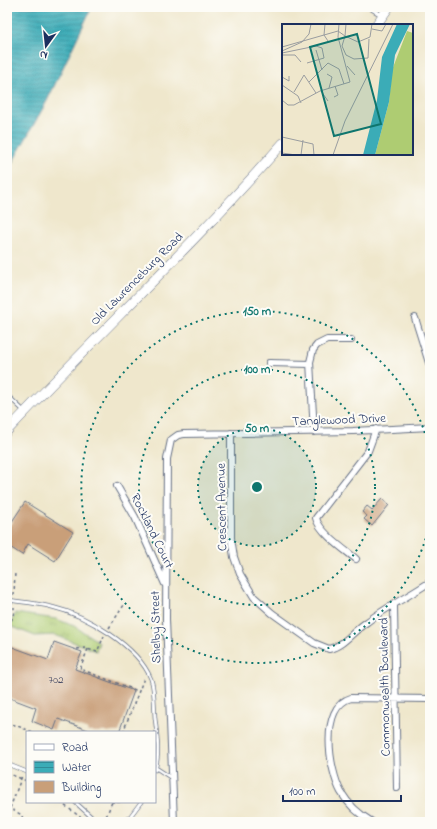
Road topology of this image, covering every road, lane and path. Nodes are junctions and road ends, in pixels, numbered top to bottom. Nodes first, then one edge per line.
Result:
1 (368, 7) edge
2 (389, 7) edge
3 (383, 16) junction
4 (377, 24) edge
5 (282, 144) edge
6 (415, 318) dead end
7 (351, 340) dead end
8 (269, 363) dead end
9 (310, 364) junction
10 (430, 366) edge
11 (7, 395) edge
12 (25, 412) junction
13 (430, 428) edge
14 (376, 429) junction
15 (7, 431) edge
16 (314, 432) junction
17 (231, 433) junction
18 (178, 435) joint
19 (117, 486) dead end
20 (356, 559) dead end
21 (15, 571) dead end
22 (430, 582) edge
23 (166, 586) junction
24 (14, 591) dead end
25 (7, 600) edge
26 (124, 605) dead end
27 (394, 606) junction
28 (14, 613) dead end
29 (112, 624) dead end
30 (7, 632) edge
31 (100, 643) dead end
32 (77, 649) dead end
33 (88, 649) junction
34 (146, 670) junction
35 (138, 691) junction
36 (396, 697) junction
37 (430, 699) edge
38 (7, 722) edge
39 (30, 731) edge
40 (124, 731) edge
41 (156, 761) edge
42 (7, 764) edge
43 (156, 770) edge
44 (26, 771) edge
45 (7, 773) edge
46 (21, 778) junction
47 (173, 779) junction
48 (26, 780) edge
49 (397, 788) dead end
50 (61, 803) edge
51 (76, 803) edge
52 (111, 803) edge
53 (140, 803) edge
54 (8, 808) edge
55 (23, 822) edge
56 (87, 822) edge
57 (97, 822) edge
58 (104, 822) edge
59 (126, 822) edge
60 (174, 822) edge
61 (372, 822) edge

1 - 3 lane
2 - 3 main road
3 - 4 main road
5 - 12 main road, Old Lawrenceburg Road
6 - 10 street
7 - 9 street
8 - 9 street
9 - 16 street
11 - 12 lane
12 - 15 main road, Old Lawrenceburg Road
13 - 14 street, Tanglewood Drive
14 - 16 street, Tanglewood Drive
14 - 20 street
16 - 17 street, Tanglewood Drive
17 - 18 street, Tanglewood Drive
17 - 27 street, Crescent Avenue
18 - 23 street, Shelby Street
19 - 23 street, Rockland Court
21 - 24 path
22 - 27 street, Commonwealth Boulevard
23 - 47 street, Shelby Street
25 - 34 lane
26 - 29 path
27 - 36 street, Commonwealth Boulevard
28 - 30 path
31 - 33 path
32 - 33 path
33 - 35 path
34 - 35 path
34 - 41 lane
35 - 40 path
36 - 37 street
36 - 49 street, Commonwealth Boulevard
36 - 61 street
38 - 39 path
42 - 44 lane
43 - 47 lane
44 - 46 path
45 - 46 path
46 - 48 path
46 - 54 path
47 - 60 street, Shelby Street
50 - 56 path
51 - 57 lane
52 - 58 path
53 - 59 lane
54 - 55 path

